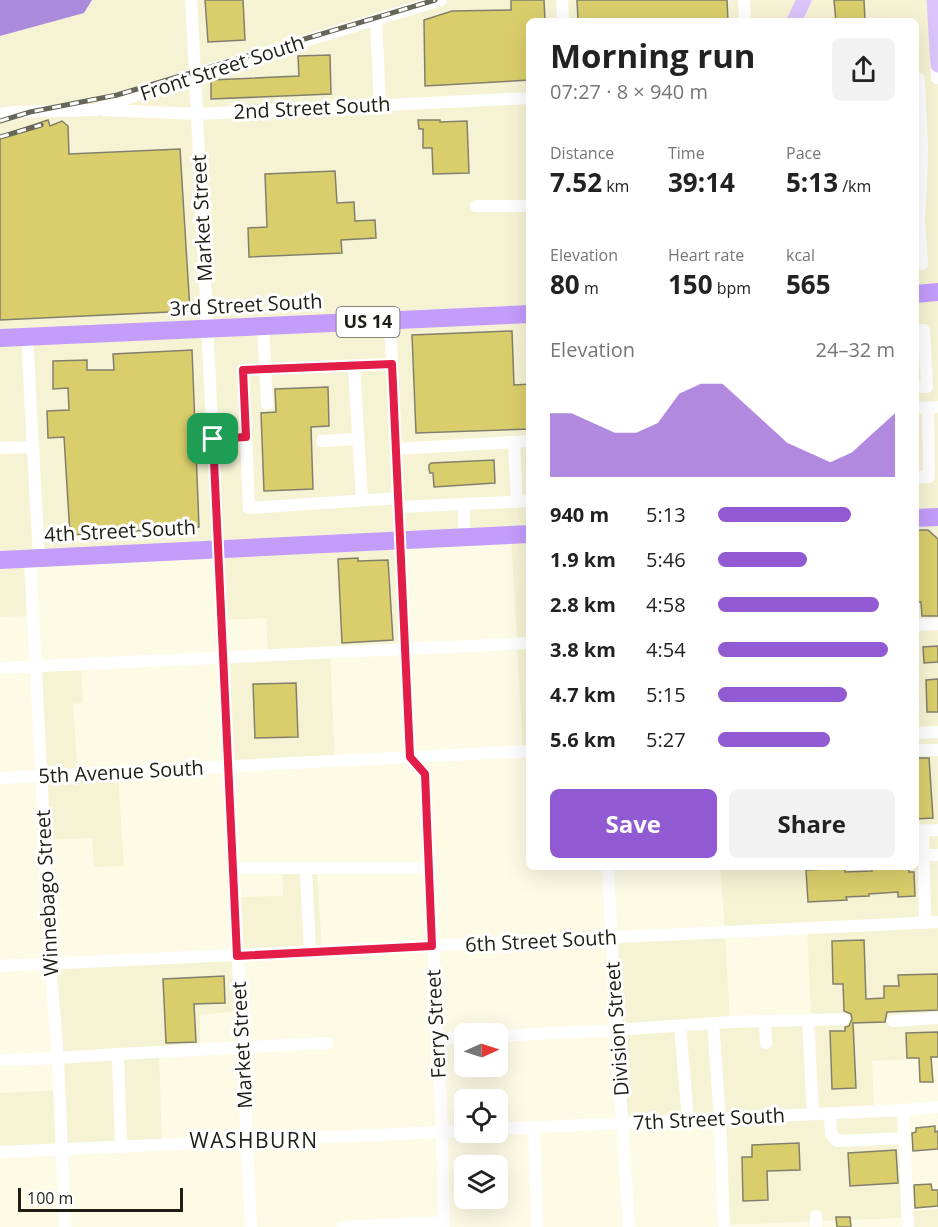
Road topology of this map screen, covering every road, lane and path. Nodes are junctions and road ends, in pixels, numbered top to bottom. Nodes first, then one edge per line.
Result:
1 (191, 0) edge
2 (441, 0) edge
3 (562, 0) edge
4 (744, 0) edge
5 (804, 0) edge
6 (933, 0) edge
7 (563, 18) edge
8 (745, 18) edge
9 (795, 18) edge
10 (376, 19) junction
11 (195, 74) junction
12 (938, 74) edge
13 (919, 79) edge
14 (919, 96) edge
15 (526, 98) edge
16 (380, 105) junction
17 (95, 110) junction
18 (0, 114) edge
19 (197, 114) junction
20 (919, 188) edge
21 (476, 206) dead end
22 (526, 206) edge
23 (922, 264) dead end
24 (938, 292) edge
25 (919, 294) edge
26 (526, 314) edge
27 (390, 321) junction
28 (263, 326) junction
29 (207, 329) junction
30 (919, 330) edge
31 (27, 337) junction
32 (0, 339) edge
33 (392, 364) junction
34 (354, 366) junction
35 (265, 369) junction
36 (919, 387) edge
37 (267, 404) dead end
38 (927, 408) edge
39 (246, 437) junction
40 (213, 439) junction
41 (358, 440) junction
42 (322, 441) dead end
43 (526, 441) edge
44 (514, 442) junction
45 (33, 447) junction
46 (0, 448) edge
47 (396, 449) junction
48 (919, 477) edge
49 (362, 500) junction
50 (523, 501) edge
51 (398, 503) junction
52 (464, 504) junction
53 (938, 517) edge
54 (919, 518) edge
55 (526, 534) edge
56 (464, 537) junction
57 (400, 540) junction
58 (218, 549) junction
59 (34, 559) junction
60 (0, 560) edge
61 (938, 624) edge
62 (919, 625) edge
63 (526, 643) edge
64 (405, 648) junction
65 (223, 657) junction
66 (36, 666) junction
67 (0, 668) edge
68 (938, 732) edge
69 (919, 733) edge
70 (919, 750) edge
71 (938, 750) edge
72 (526, 751) edge
73 (410, 757) junction
74 (228, 767) junction
75 (42, 777) junction
76 (0, 778) edge
77 (938, 830) edge
78 (920, 831) edge
79 (924, 855) junction
80 (938, 855) edge
81 (233, 868) junction
82 (306, 868) junction
83 (429, 868) junction
84 (608, 870) edge
85 (938, 922) edge
86 (925, 923) junction
87 (611, 937) junction
88 (432, 946) junction
89 (310, 952) junction
90 (237, 956) junction
91 (50, 963) junction
92 (0, 966) edge
93 (938, 1018) edge
94 (844, 1019) dead end
95 (808, 1020) junction
96 (765, 1021) junction
97 (893, 1021) dead end
98 (712, 1023) junction
99 (680, 1026) junction
100 (616, 1030) junction
101 (508, 1035) edge
102 (454, 1038) edge
103 (436, 1039) junction
104 (327, 1043) dead end
105 (766, 1043) dead end
106 (242, 1047) junction
107 (118, 1054) junction
108 (58, 1058) junction
109 (0, 1060) edge
110 (938, 1107) edge
111 (920, 1109) junction
112 (903, 1110) junction
113 (830, 1113) junction
114 (813, 1114) junction
115 (938, 1114) edge
116 (720, 1119) junction
117 (688, 1120) junction
118 (623, 1123) junction
119 (534, 1128) junction
120 (508, 1129) edge
121 (454, 1131) edge
122 (442, 1132) junction
123 (904, 1138) junction
124 (246, 1141) junction
125 (121, 1147) junction
126 (62, 1150) junction
127 (0, 1152) edge
128 (444, 1224) edge
129 (65, 1227) edge
130 (251, 1227) edge
131 (343, 1227) edge
132 (537, 1227) edge
133 (629, 1227) edge
134 (724, 1227) edge
135 (908, 1227) edge

1 - 11 street, Market Street
2 - 10 street, Front Street South
3 - 7 street
4 - 8 street
5 - 9 main road
6 - 12 main road
10 - 11 street, Front Street South
10 - 16 street
11 - 17 street, Front Street South
11 - 19 street, Market Street
12 - 13 street
14 - 20 street
15 - 16 street, 2nd Street South
16 - 19 street, 2nd Street South
17 - 18 street, Front Street South
17 - 19 street, 2nd Street South
19 - 29 street, Market Street
20 - 23 street
21 - 22 street
24 - 25 highway
26 - 27 highway, 3rd Street South / US 14
27 - 28 highway, 3rd Street South / US 14
27 - 33 street, Ferry Street
28 - 29 highway, 3rd Street South / US 14
28 - 35 street
29 - 31 highway, 3rd Street South / US 14
29 - 40 street, Market Street
30 - 36 street
31 - 32 highway, 3rd Street South / US 14
31 - 45 street, Winnebago Street
33 - 34 street
33 - 47 street, Ferry Street
34 - 35 street
34 - 41 street
35 - 37 street
35 - 39 street
38 - 48 street
39 - 40 street
39 - 49 street
40 - 58 street, Market Street
41 - 42 street
41 - 49 street
43 - 44 street
44 - 47 street
44 - 50 street
45 - 46 street
45 - 59 street, Winnebago Street
47 - 51 street, Ferry Street
49 - 51 street
50 - 52 street
51 - 52 street
51 - 57 street, Ferry Street
52 - 56 street
53 - 54 highway
55 - 56 highway, 4th Street South
56 - 57 highway, 4th Street South
57 - 58 highway, 4th Street South
57 - 64 street, Ferry Street
58 - 59 highway, 4th Street South
58 - 65 street, Market Street
59 - 60 highway, 4th Street South
59 - 66 street, Winnebago Street
61 - 62 street
63 - 64 street
64 - 65 street
64 - 73 street, Ferry Street
65 - 66 street
65 - 74 street, Market Street
66 - 67 street
66 - 75 street, Winnebago Street
68 - 69 street
70 - 71 street
72 - 73 street, 5th Avenue South
73 - 74 street, 5th Avenue South
73 - 83 street, Ferry Street
74 - 75 street, 5th Avenue South
74 - 81 street, Market Street
75 - 76 street, 5th Avenue South
75 - 91 street, Winnebago Street
77 - 78 street
78 - 79 street
79 - 80 street
79 - 86 street
81 - 82 street
81 - 90 street, Market Street
82 - 83 street
82 - 89 street
83 - 88 street, Ferry Street
84 - 87 street, Division Street
85 - 86 street, 6th Street South
86 - 87 street, 6th Street South
87 - 88 street, 6th Street South
87 - 100 street, Division Street
88 - 89 street, 6th Street South
88 - 103 street, Ferry Street
89 - 90 street, 6th Street South
90 - 91 street, 6th Street South
90 - 106 street, Market Street
91 - 92 street, 6th Street South
91 - 108 street, Winnebago Street
93 - 97 street
94 - 95 street
95 - 96 street
95 - 114 street
96 - 98 street
96 - 105 street
98 - 99 street
98 - 116 street
99 - 100 street
99 - 117 street
100 - 101 street
100 - 118 street, Division Street
102 - 103 street
103 - 122 street, Ferry Street
104 - 106 street
106 - 107 street
106 - 124 street, Market Street
107 - 108 street
107 - 125 street
108 - 109 street
108 - 126 street, Winnebago Street
110 - 111 street, 7th Street South
111 - 112 street, 7th Street South
111 - 115 street, 7th Street South
112 - 113 street, 7th Street South
112 - 123 street
113 - 114 street, 7th Street South
113 - 123 street
114 - 116 street, 7th Street South
116 - 117 street, 7th Street South
116 - 134 street
117 - 118 street, 7th Street South
118 - 119 street, 7th Street South
118 - 133 street, Division Street
119 - 120 street, 7th Street South
119 - 132 street
121 - 122 street
122 - 124 street
122 - 128 street, Ferry Street
123 - 135 street
124 - 125 street
124 - 130 street, Market Street
125 - 126 street
126 - 127 street
126 - 129 street, Winnebago Street
128 - 131 street

